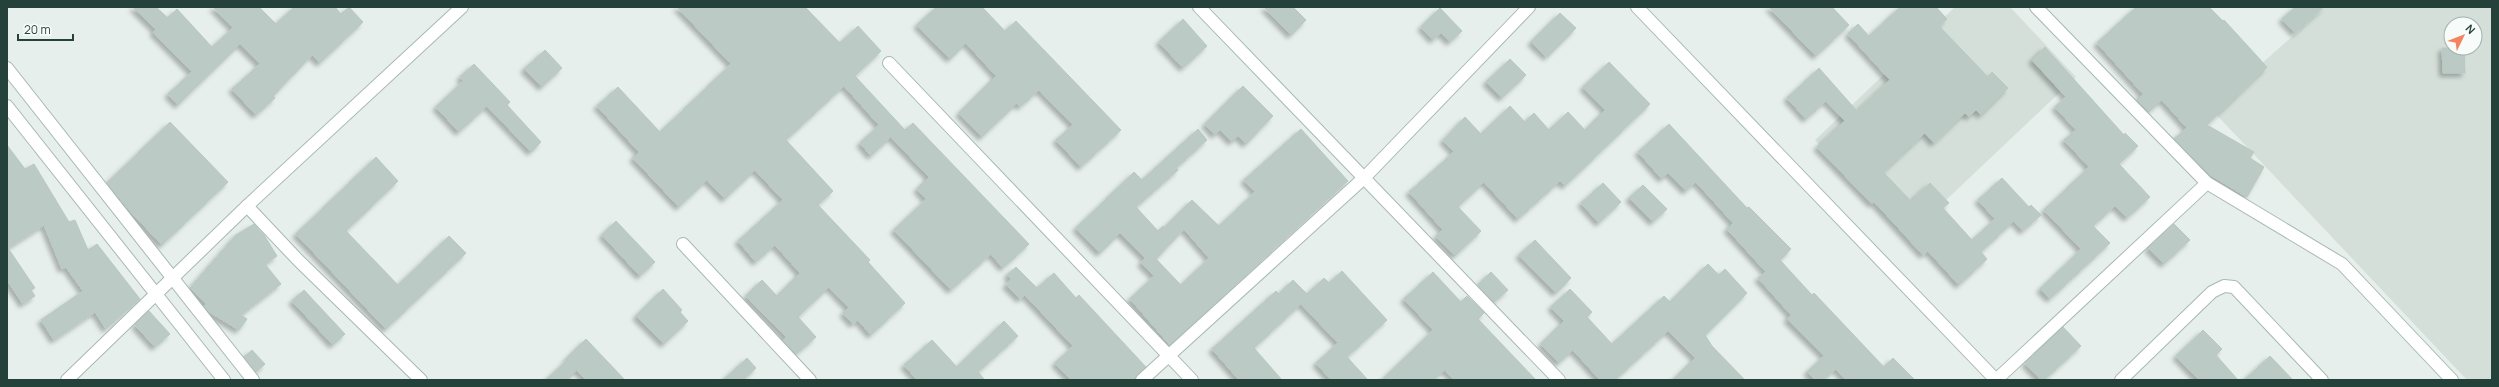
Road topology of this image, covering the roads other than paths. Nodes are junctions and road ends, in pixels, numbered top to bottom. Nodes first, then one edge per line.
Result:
1 (462, 7) edge
2 (1199, 7) edge
3 (1529, 7) edge
4 (1637, 7) edge
5 (2036, 7) edge
6 (889, 63) dead end
7 (7, 68) edge
8 (7, 106) edge
9 (1365, 177) junction
10 (2207, 184) junction
11 (247, 206) junction
12 (683, 244) dead end
13 (173, 276) junction
14 (156, 292) junction
15 (1169, 354) junction
16 (67, 380) edge
17 (224, 380) edge
18 (253, 380) edge
19 (421, 380) edge
20 (810, 380) edge
21 (1142, 380) edge
22 (1192, 380) edge
23 (1560, 380) edge
24 (2121, 380) edge
25 (2322, 380) edge
26 (2452, 380) edge

1 - 11 street
2 - 9 street
3 - 9 street
4 - 10 street
5 - 10 street
6 - 15 street
7 - 13 street
8 - 14 street
9 - 15 street
9 - 23 street
10 - 26 street
11 - 13 street
11 - 19 street
12 - 20 street
13 - 14 street
13 - 18 street
14 - 16 street
14 - 17 street
15 - 21 street
15 - 22 street
24 - 25 street

